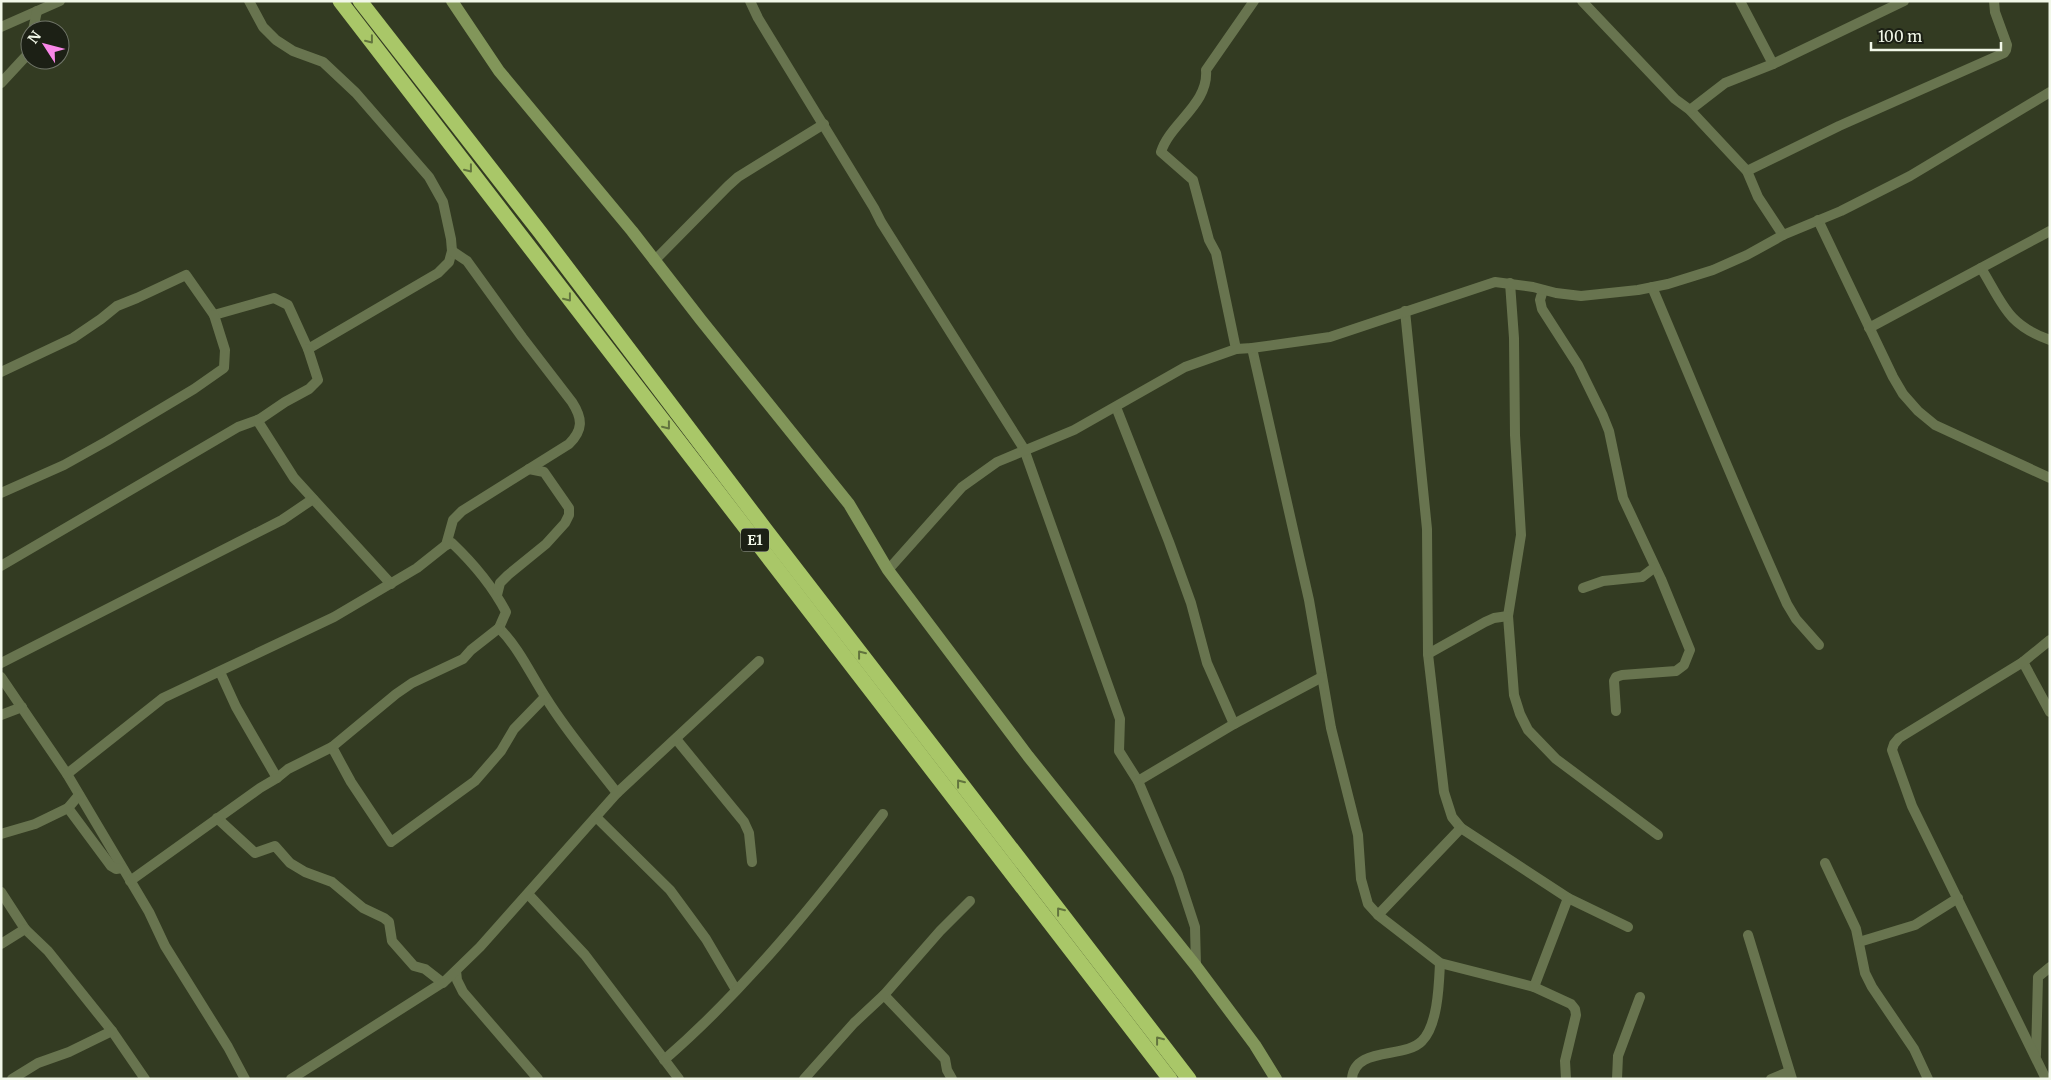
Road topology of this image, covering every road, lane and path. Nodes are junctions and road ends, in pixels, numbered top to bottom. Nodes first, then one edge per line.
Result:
1 (60, 1) edge
2 (249, 1) edge
3 (340, 1) edge
4 (360, 1) edge
5 (452, 1) edge
6 (750, 1) edge
7 (1254, 1) edge
8 (1582, 1) edge
9 (1740, 1) edge
10 (1904, 1) edge
11 (1994, 1) edge
12 (38, 11) junction
13 (36, 20) edge
14 (1, 27) edge
15 (20, 63) edge
16 (1772, 64) junction
17 (1, 83) edge
18 (2050, 92) edge
19 (1690, 110) junction
20 (824, 124) junction
21 (1747, 171) junction
22 (1818, 220) junction
23 (2050, 231) edge
24 (1783, 235) junction
25 (452, 251) junction
26 (654, 261) junction
27 (1981, 268) junction
28 (1510, 283) junction
29 (1652, 287) junction
30 (1543, 290) junction
31 (1405, 311) junction
32 (214, 315) junction
33 (1869, 328) junction
34 (2050, 340) edge
35 (1236, 348) junction
36 (1252, 348) junction
37 (308, 349) junction
38 (1, 372) edge
39 (1116, 407) junction
40 (260, 419) junction
41 (1024, 449) junction
42 (529, 469) junction
43 (2050, 478) edge
44 (1, 492) edge
45 (313, 499) junction
46 (446, 545) junction
47 (1, 566) edge
48 (1655, 567) junction
49 (888, 570) junction
50 (391, 584) junction
51 (1582, 588) dead end
52 (497, 595) junction
53 (1508, 616) junction
54 (499, 628) junction
55 (2050, 640) edge
56 (1819, 645) dead end
57 (1428, 654) junction
58 (759, 661) dead end
59 (2023, 662) junction
60 (1, 663) edge
61 (220, 672) junction
62 (1, 677) edge
63 (1322, 677) junction
64 (545, 697) junction
65 (22, 706) junction
66 (1616, 711) dead end
67 (2050, 712) edge
68 (1, 715) edge
69 (1234, 724) junction
70 (676, 739) junction
71 (332, 747) junction
72 (67, 774) junction
73 (277, 778) junction
74 (1138, 781) junction
75 (617, 794) junction
76 (79, 795) junction
77 (68, 808) junction
78 (883, 814) dead end
79 (596, 817) junction
80 (217, 818) junction
81 (1461, 828) junction
82 (1, 834) edge
83 (1658, 835) dead end
84 (752, 862) dead end
85 (1825, 863) dead end
86 (122, 868) junction
87 (130, 881) junction
88 (1, 892) edge
89 (528, 894) junction
90 (1568, 898) junction
91 (1958, 898) junction
92 (970, 901) dead end
93 (1378, 915) junction
94 (1628, 927) dead end
95 (25, 929) junction
96 (1748, 935) dead end
97 (1858, 942) junction
98 (1, 944) edge
99 (1440, 963) junction
100 (1196, 966) junction
101 (2050, 967) edge
102 (456, 971) junction
103 (440, 986) junction
104 (1534, 987) junction
105 (736, 990) junction
106 (463, 992) junction
107 (884, 994) junction
108 (1640, 997) dead end
109 (112, 1031) junction
110 (2036, 1056) junction
111 (664, 1060) junction
112 (1790, 1075) edge
113 (533, 1076) edge
114 (12, 1079) edge
115 (145, 1079) edge
116 (245, 1079) edge
117 (291, 1079) edge
118 (679, 1079) edge
119 (804, 1079) edge
120 (952, 1079) edge
121 (1170, 1079) edge
122 (1189, 1079) edge
123 (1276, 1079) edge
124 (1352, 1079) edge
125 (1566, 1079) edge
126 (1617, 1079) edge
127 (1770, 1079) edge
128 (1928, 1079) edge
129 (2046, 1079) edge

1 - 12 street
2 - 25 street
3 -> 121 highway, E1
122 -> 4 highway, E1
5 - 26 street
6 - 20 street
7 - 35 street
8 - 19 street
9 - 16 street
10 - 16 street
11 - 21 street
12 - 13 street
12 - 14 street
15 - 17 street
16 - 19 street
18 - 22 street
19 - 21 street
20 - 26 street
20 - 41 street
21 - 24 street
22 - 24 street
22 - 33 street
23 - 27 street
24 - 29 street
25 - 37 street
25 - 42 street
26 - 49 street
27 - 33 street
27 - 34 street
28 - 30 street
28 - 31 street
28 - 53 street
29 - 30 street
29 - 56 street
30 - 48 street
31 - 36 street
31 - 57 street
32 - 37 street
32 - 38 street
32 - 44 street
33 - 43 street
35 - 36 street
35 - 39 street
36 - 63 street
37 - 40 street
39 - 41 street
39 - 69 street
40 - 45 street
40 - 47 street
41 - 49 street
41 - 74 street
42 - 46 street
42 - 52 street
45 - 50 street
45 - 60 street
46 - 50 street
46 - 52 street
48 - 51 street
48 - 66 street
49 - 100 street
50 - 61 street
52 - 54 street
53 - 57 street
53 - 83 street
54 - 64 street
54 - 71 street
55 - 59 street
57 - 81 street
58 - 70 street
59 - 67 street
59 - 91 street
61 - 72 street
61 - 73 street
62 - 65 street
63 - 69 street
63 - 93 street
64 - 71 street
64 - 75 street
65 - 68 street
65 - 72 street
69 - 74 street
70 - 75 street
70 - 84 street
71 - 73 street
72 - 76 street
73 - 80 street
74 - 100 street
75 - 79 street
76 - 77 street
76 - 86 street
77 - 82 street
77 - 86 street
78 - 105 street
79 - 89 street
79 - 105 street
80 - 87 street
80 - 103 street
81 - 90 street
81 - 93 street
85 - 97 street
86 - 87 street
87 - 116 street
88 - 95 street
89 - 102 street
89 - 111 street
90 - 94 street
90 - 104 street
91 - 97 street
91 - 110 street
92 - 107 street
93 - 99 street
95 - 98 street
95 - 109 street
96 - 112 street
97 - 128 street
99 - 104 street
99 - 124 street
100 - 123 street
101 - 110 street
102 - 103 street
102 - 106 street
103 - 106 street
103 - 117 street
104 - 125 street
105 - 111 street
106 - 113 street
107 - 119 street
107 - 120 street
108 - 126 street
109 - 114 street
109 - 115 street
110 - 129 street
111 - 118 street
112 - 127 street

